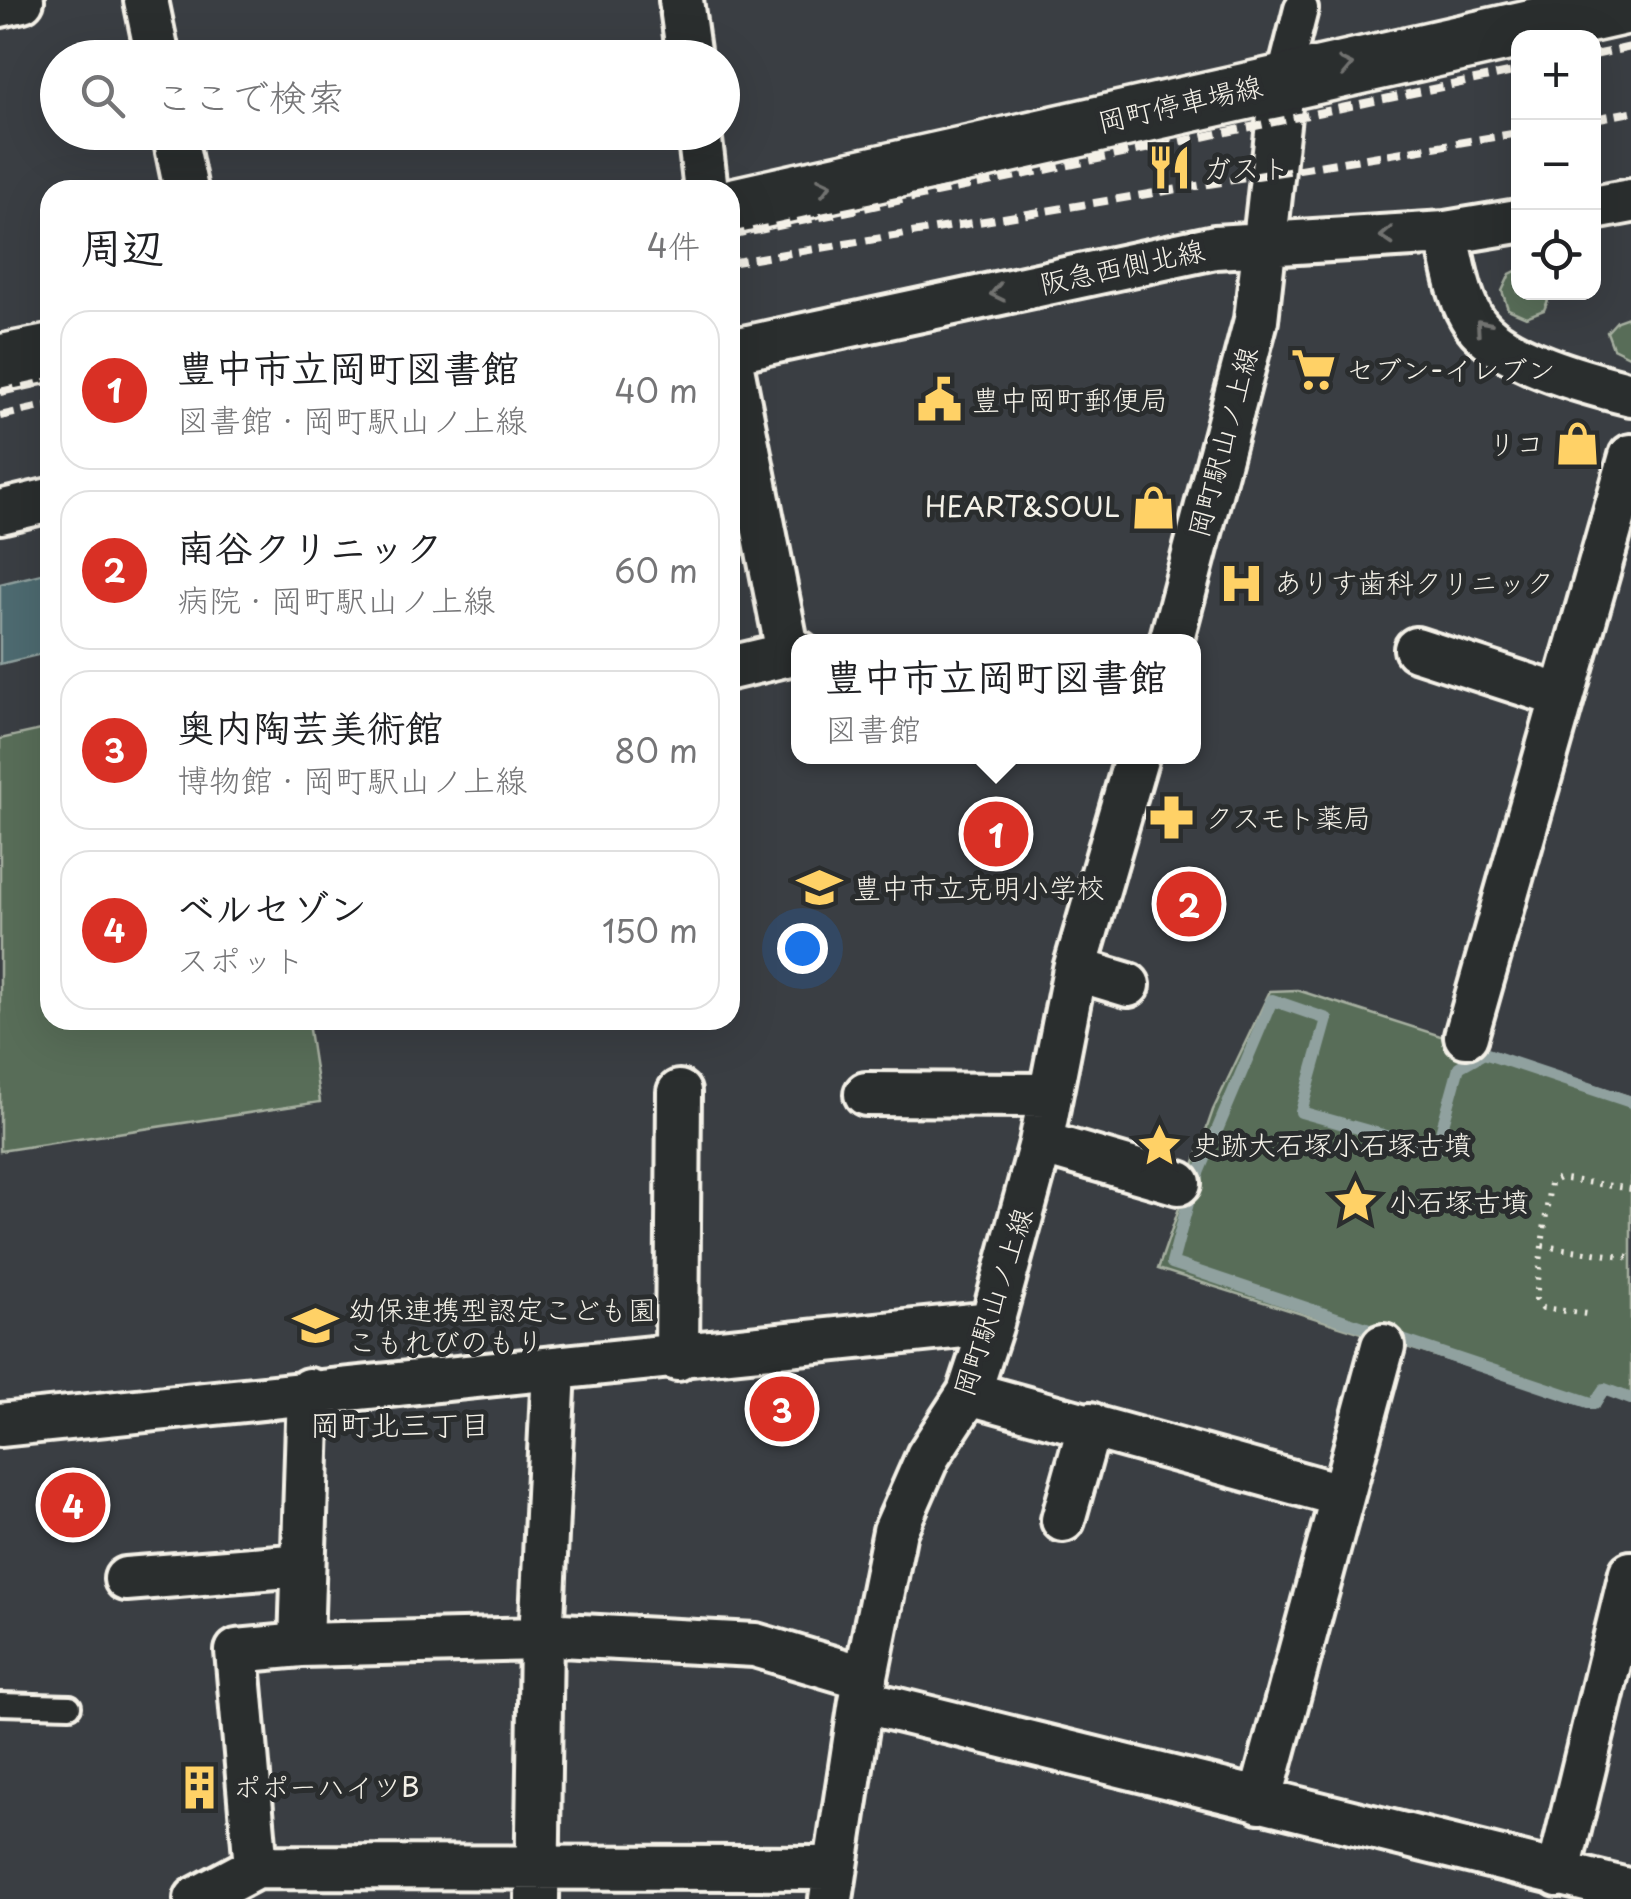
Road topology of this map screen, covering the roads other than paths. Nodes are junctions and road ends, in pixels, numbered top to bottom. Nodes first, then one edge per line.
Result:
1 (22, 0) edge
2 (146, 0) edge
3 (681, 0) edge
4 (0, 4) edge
5 (1631, 5) edge
6 (1301, 9) dead end
7 (154, 40) edge
8 (687, 40) edge
9 (1283, 80) junction
10 (178, 150) edge
11 (701, 150) edge
12 (184, 180) edge
13 (705, 180) edge
14 (1631, 201) edge
15 (740, 206) edge
16 (1601, 207) edge
17 (1511, 222) edge
18 (1446, 233) junction
19 (1266, 241) junction
20 (740, 352) edge
21 (40, 356) edge
22 (0, 362) edge
23 (1631, 394) edge
24 (740, 450) edge
25 (1631, 456) edge
26 (744, 489) edge
27 (40, 502) edge
28 (0, 512) edge
29 (1172, 634) edge
30 (791, 646) edge
31 (1416, 650) dead end
32 (791, 653) edge
33 (740, 666) edge
34 (1561, 696) junction
35 (1135, 764) edge
36 (1074, 969) junction
37 (1128, 985) dead end
38 (1466, 1036) dead end
39 (679, 1092) dead end
40 (866, 1094) dead end
41 (1049, 1095) junction
42 (1041, 1143) junction
43 (1179, 1183) dead end
44 (992, 1323) junction
45 (1383, 1346) dead end
46 (678, 1359) junction
47 (554, 1369) junction
48 (309, 1390) junction
49 (969, 1393) junction
50 (1090, 1424) junction
51 (0, 1425) edge
52 (1340, 1495) junction
53 (1063, 1520) dead end
54 (304, 1565) junction
55 (1631, 1572) edge
56 (126, 1579) dead end
57 (541, 1637) junction
58 (301, 1646) junction
59 (863, 1690) junction
60 (0, 1704) edge
61 (70, 1706) dead end
62 (1260, 1801) junction
63 (248, 1880) edge
64 (537, 1882) edge
65 (832, 1884) edge
66 (1595, 1888) edge
67 (196, 1899) edge

1 - 4 street
2 - 7 street
3 - 8 street
9 -> 5 main road, 岡町停車場線
6 - 9 street
15 -> 9 main road, 岡町停車場線
9 - 19 street, 岡町駅山ノ上線
10 - 12 street
11 - 13 street
14 - 16 street
17 - 18 street, 阪急西側北線
18 -> 19 street, 阪急西側北線
23 -> 18 street
19 -> 20 street, 阪急西側北線
19 - 29 street, 岡町駅山ノ上線
21 - 22 main road
24 - 26 street
25 - 34 street
26 - 30 street
27 - 28 street
31 - 34 street
32 - 33 street
34 - 38 street
35 - 36 street, 岡町駅山ノ上線
36 - 37 street
36 - 41 street, 岡町駅山ノ上線
39 - 46 street
40 - 41 street
41 - 42 street, 岡町駅山ノ上線
42 - 43 street
42 - 44 street, 岡町駅山ノ上線
44 - 46 street
44 - 49 street, 岡町駅山ノ上線
45 - 52 street
46 - 47 street
47 - 48 street
47 - 57 street
48 - 51 street
48 - 54 street
49 - 50 street
49 - 59 street, 岡町駅山ノ上線
50 - 52 street
50 - 53 street
52 - 62 street
54 - 56 street
54 - 58 street
55 - 66 street
57 - 58 street
57 - 59 street
57 - 64 street
58 - 63 street
59 - 62 street
59 - 65 street, 岡町駅山ノ上線
60 - 61 lane
62 - 66 street
63 - 64 street
63 - 67 street
64 - 65 street

